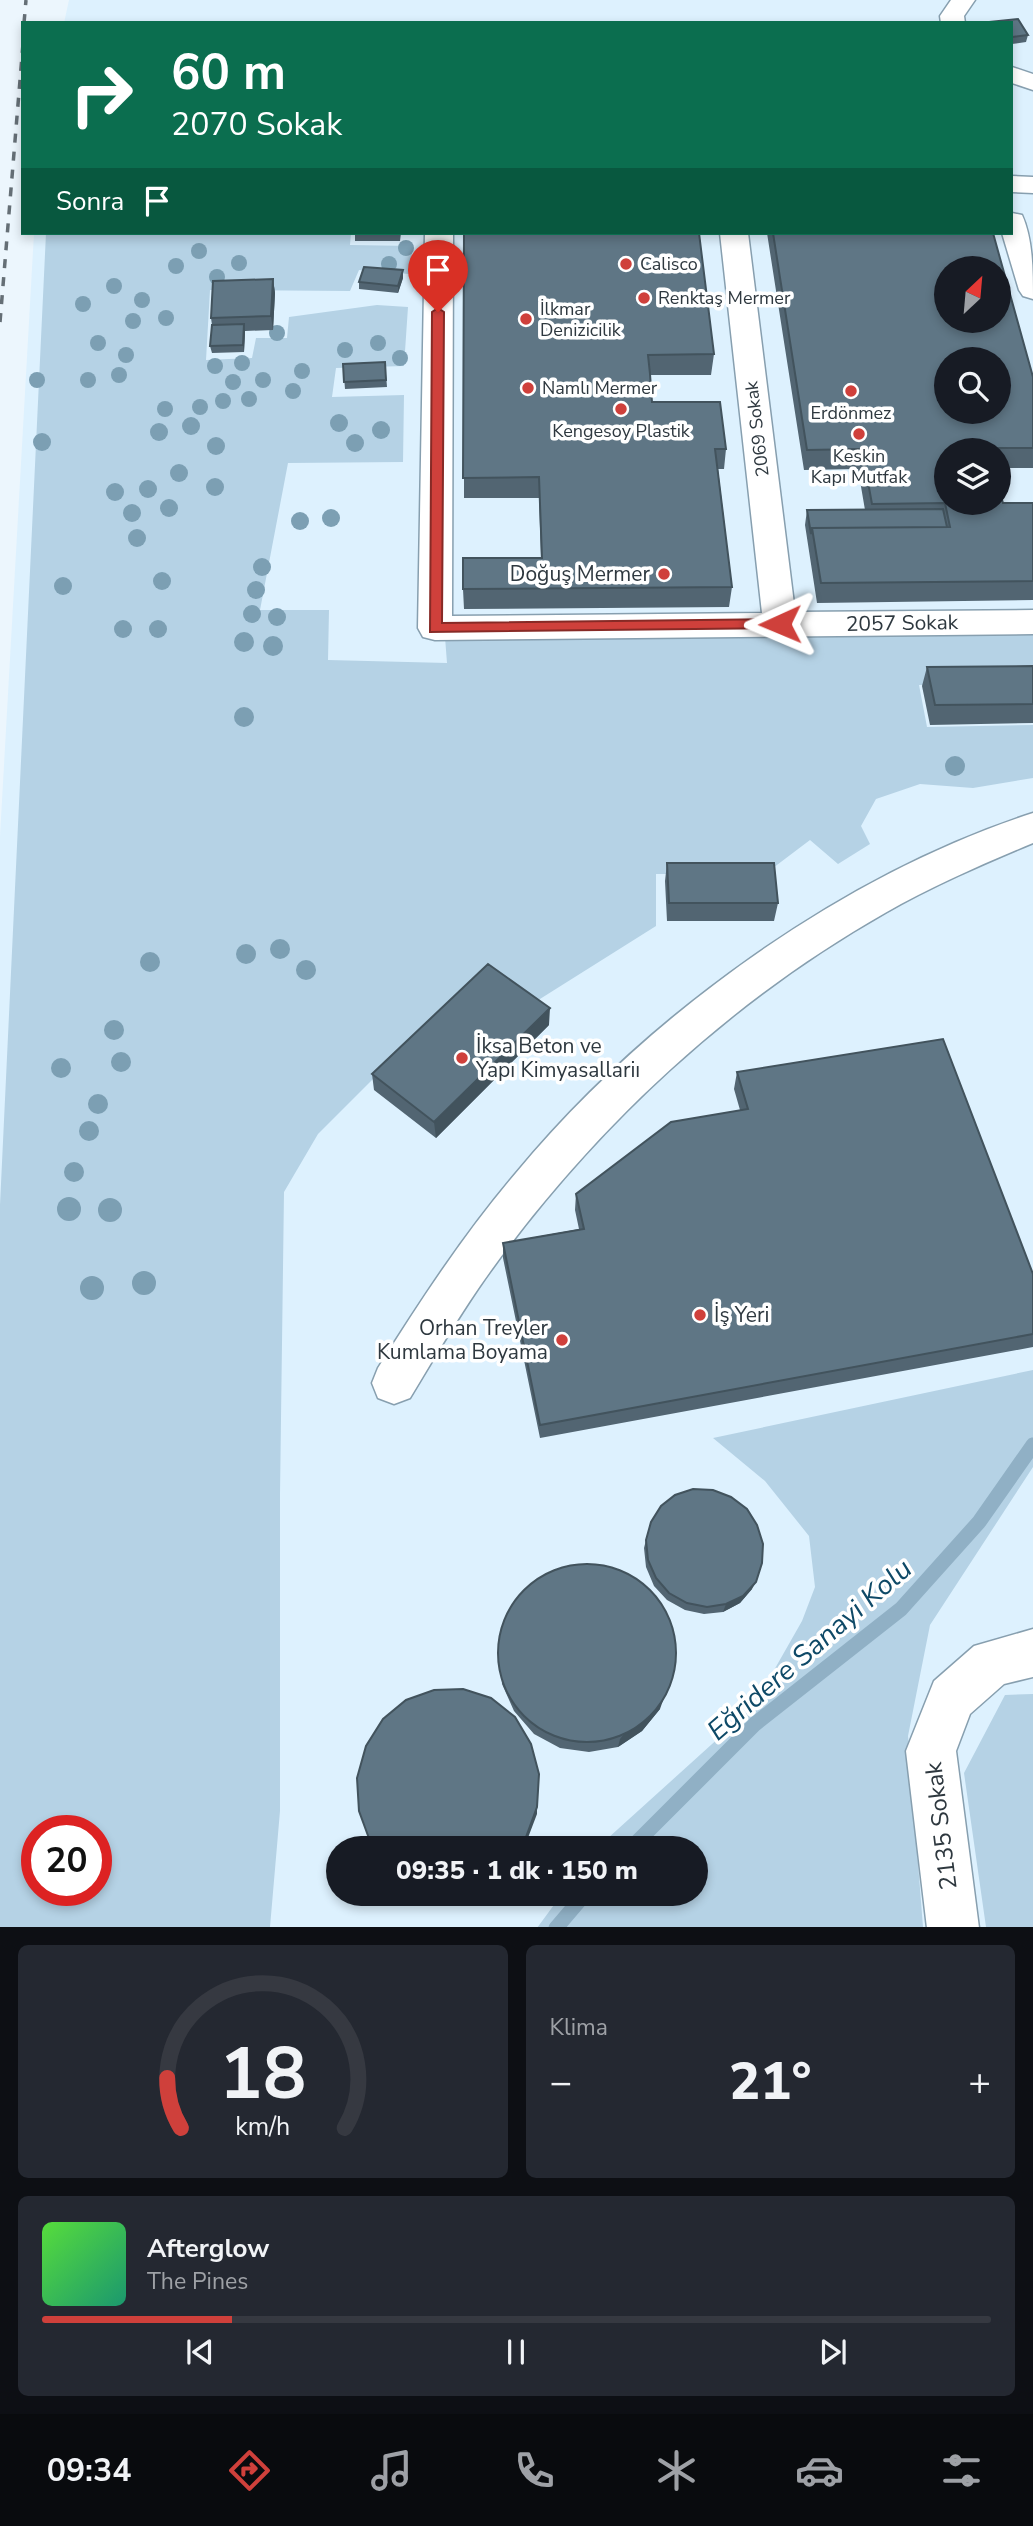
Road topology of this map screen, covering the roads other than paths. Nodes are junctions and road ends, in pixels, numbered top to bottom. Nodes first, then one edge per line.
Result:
1 (963, 0) edge
2 (953, 21) edge
3 (1013, 75) edge
4 (1033, 82) edge
5 (1013, 184) edge
6 (1033, 185) edge
7 (1013, 224) edge
8 (439, 235) edge
9 (734, 235) edge
10 (1033, 290) edge
11 (1033, 622) edge
12 (780, 624) junction
13 (1033, 827) edge
14 (394, 1383) dead end
15 (1033, 1653) edge
16 (953, 1927) edge

1 - 2 street
3 - 4 street
5 - 6 street
7 - 10 street
8 - 12 street, 2057 Sokak
9 - 12 street, 2069 Sokak
11 - 12 street, 2057 Sokak
13 - 14 street
15 - 16 street, 2135 Sokak

